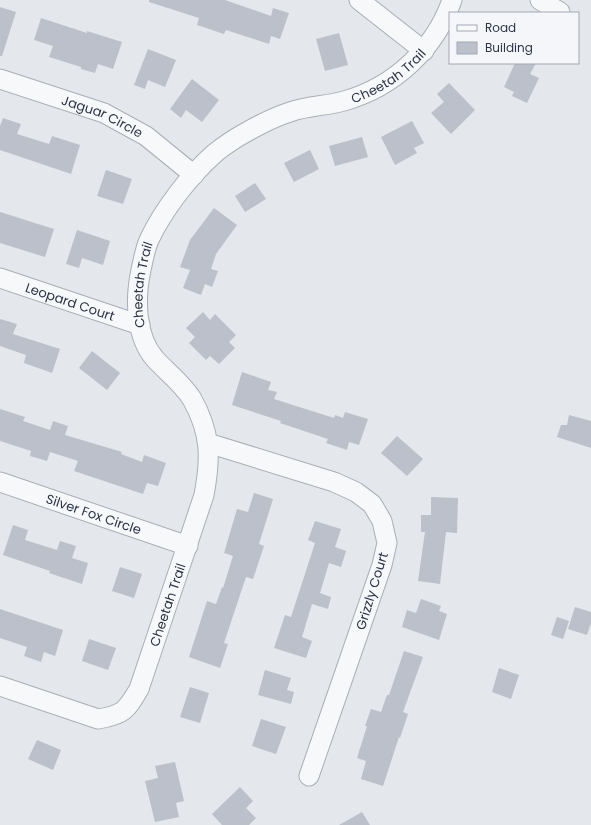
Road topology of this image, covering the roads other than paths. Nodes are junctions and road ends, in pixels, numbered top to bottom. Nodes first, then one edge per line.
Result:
1 (359, 0) edge
2 (452, 0) edge
3 (540, 0) edge
4 (560, 12) dead end
5 (424, 51) junction
6 (0, 79) edge
7 (194, 174) junction
8 (0, 278) edge
9 (140, 325) junction
10 (208, 443) junction
11 (0, 482) edge
12 (188, 546) junction
13 (0, 686) edge
14 (309, 776) dead end

1 - 5 street
2 - 5 street, Cheetah Trail
3 - 4 street
5 - 7 street, Cheetah Trail
6 - 7 street, Jaguar Circle
7 - 9 street, Cheetah Trail
8 - 9 street, Leopard Court
9 - 10 street, Cheetah Trail
10 - 12 street, Cheetah Trail
10 - 14 street, Grizzly Court
11 - 12 street, Silver Fox Circle
12 - 13 street, Cheetah Trail

